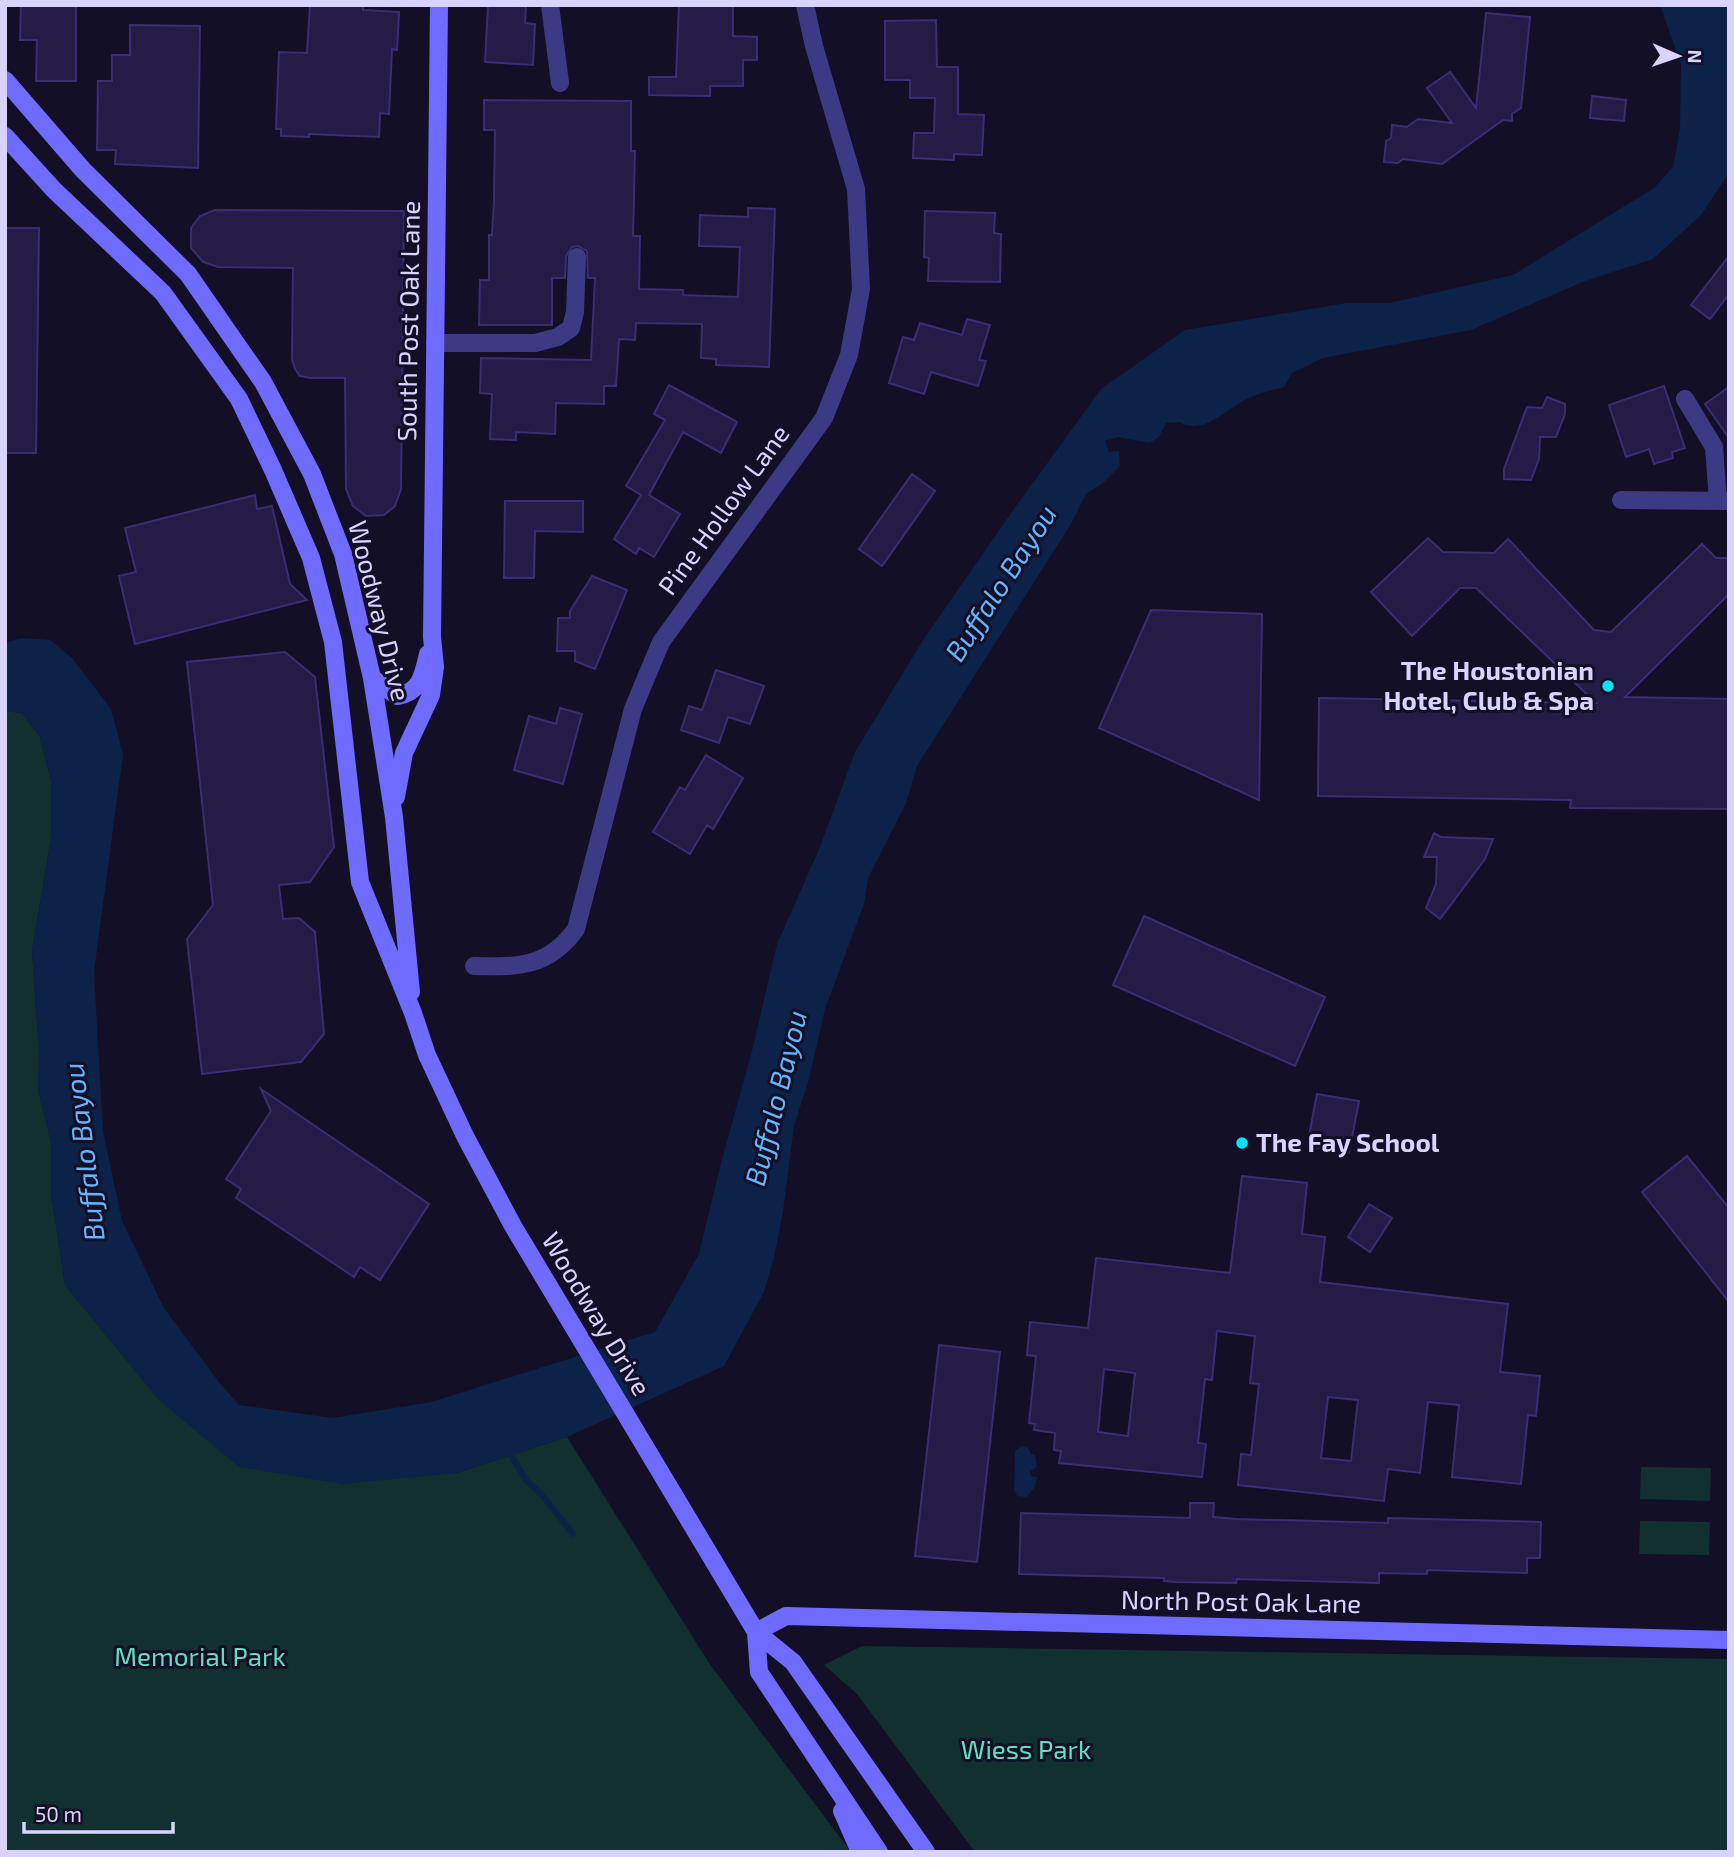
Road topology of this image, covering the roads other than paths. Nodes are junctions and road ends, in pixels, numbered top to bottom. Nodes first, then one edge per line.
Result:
1 (439, 5) edge
2 (550, 5) edge
3 (805, 5) edge
4 (5, 80) edge
5 (560, 83) dead end
6 (5, 135) edge
7 (113, 200) junction
8 (89, 223) junction
9 (577, 257) dead end
10 (435, 343) junction
11 (263, 382) junction
12 (1685, 398) dead end
13 (239, 399) junction
14 (1621, 500) dead end
15 (1723, 501) edge
16 (356, 610) junction
17 (327, 618) junction
18 (432, 637) junction
19 (372, 678) junction
20 (394, 817) junction
21 (474, 967) dead end
22 (413, 1013) junction
23 (756, 1632) junction
24 (1729, 1640) edge
25 (826, 1772) junction
26 (860, 1852) edge
27 (879, 1852) edge
28 (926, 1852) edge

1 - 10 main road, South Post Oak Lane
2 - 5 street
3 - 21 street, Pine Hollow Lane
4 - 7 main road, Woodway Drive
6 - 8 main road, Woodway Drive
7 - 8 main road
7 - 11 main road, Woodway Drive
8 - 13 main road, Woodway Drive
9 - 10 street
10 - 18 main road, South Post Oak Lane
11 - 13 main road
11 - 16 main road, Woodway Drive
12 - 15 street
13 - 17 main road, Woodway Drive
14 - 15 street
16 - 17 main road
16 - 19 main road, Woodway Drive
17 - 22 main road, Woodway Drive
18 - 19 main road, South Post Oak Lane
18 - 20 main road, South Post Oak Lane
19 - 20 main road, Woodway Drive
20 - 22 main road, Woodway Drive
22 - 23 main road, Woodway Drive
23 - 24 main road, North Post Oak Lane
23 - 25 main road, Woodway Drive
23 - 28 main road, Woodway Drive
25 - 26 main road
25 - 27 main road, Woodway Drive

